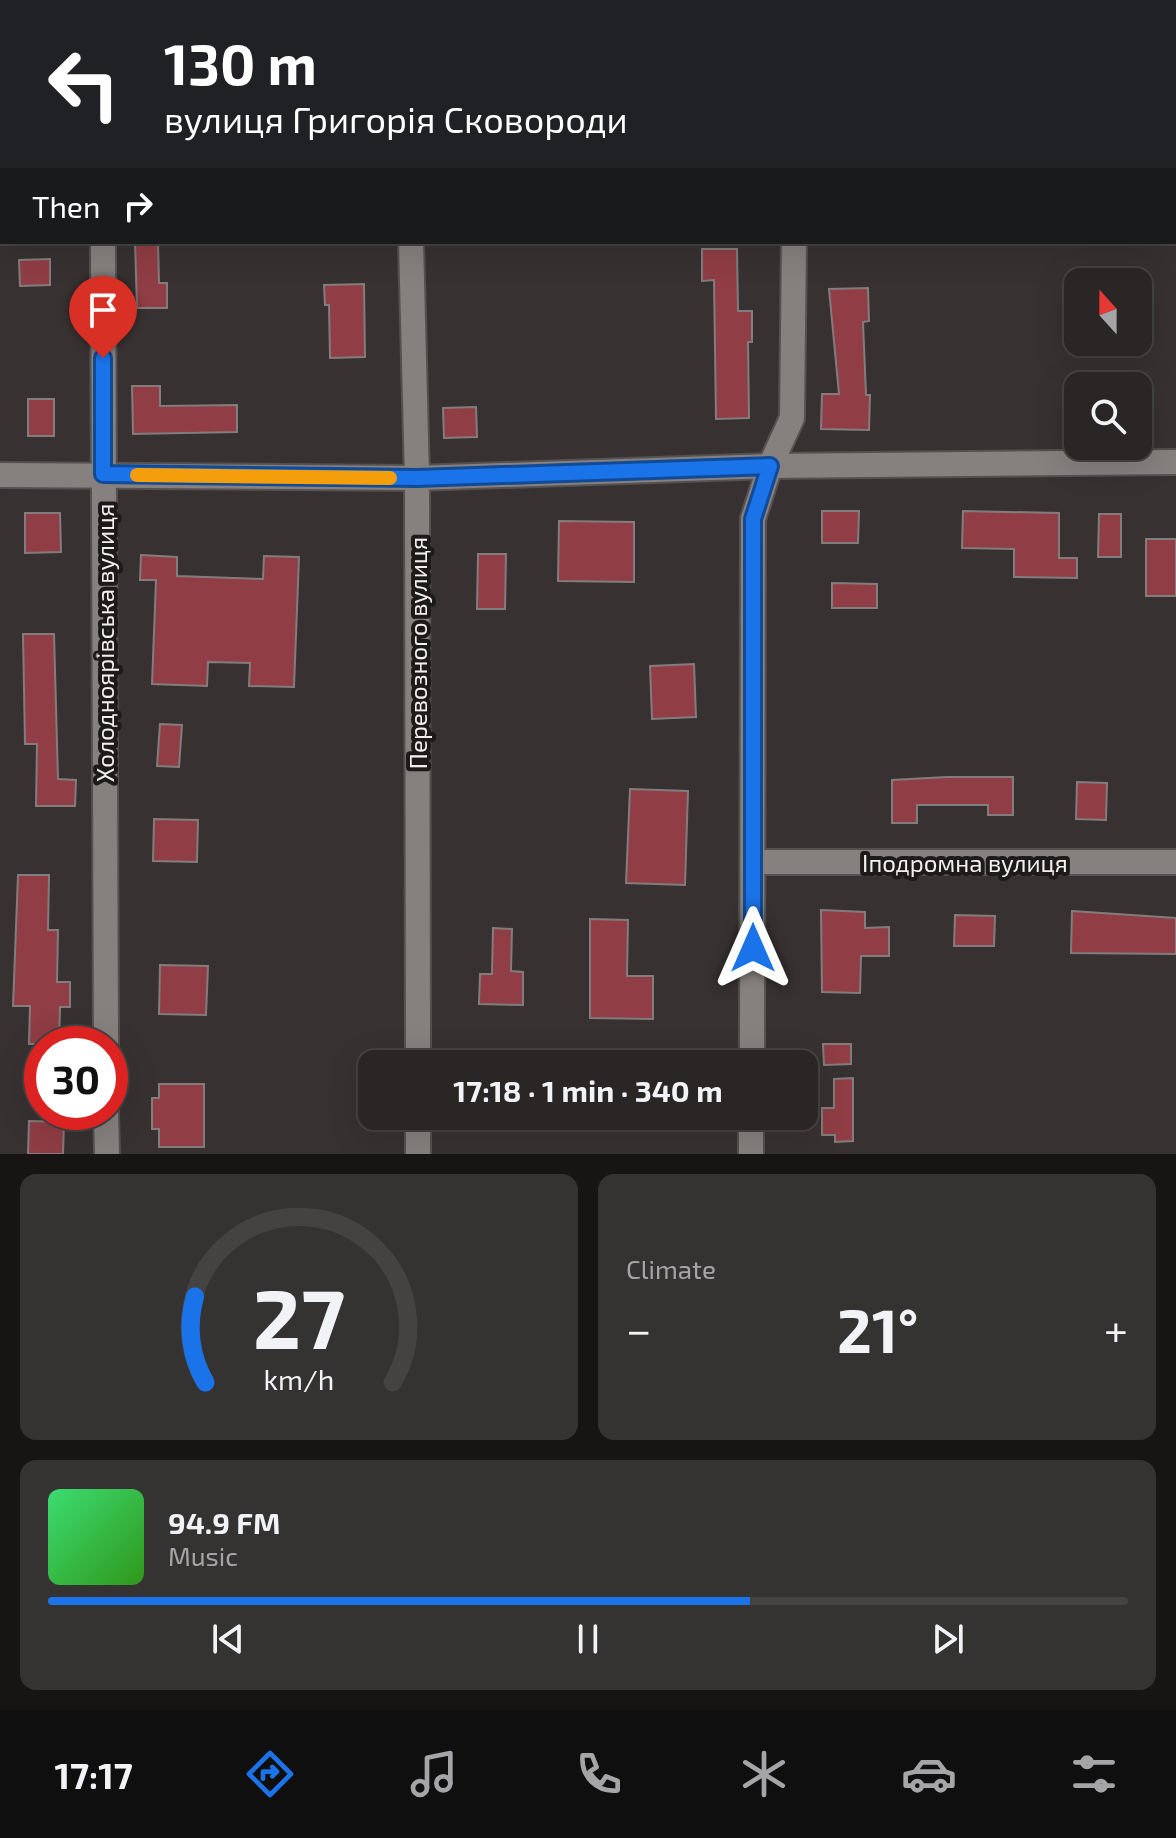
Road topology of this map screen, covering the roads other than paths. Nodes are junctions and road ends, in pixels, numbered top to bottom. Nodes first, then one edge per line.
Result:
1 (103, 244) edge
2 (411, 244) edge
3 (794, 244) edge
4 (1176, 462) edge
5 (770, 466) junction
6 (103, 474) junction
7 (0, 475) edge
8 (417, 478) junction
9 (753, 862) junction
10 (1176, 862) edge
11 (106, 1026) edge
12 (418, 1050) edge
13 (752, 1050) edge
14 (106, 1130) edge
15 (418, 1130) edge
16 (751, 1130) edge
17 (107, 1154) edge
18 (418, 1154) edge
19 (751, 1154) edge

1 - 6 street, Холодноярівська вулиця
2 - 8 street, Перевозного вулиця
3 - 5 street
4 - 5 street
5 - 8 street
5 - 9 street
6 - 7 street
6 - 8 street
6 - 11 street, Холодноярівська вулиця
8 - 12 street, Перевозного вулиця
9 - 10 street, Іподромна вулиця
9 - 13 street
14 - 17 street
15 - 18 street
16 - 19 street

